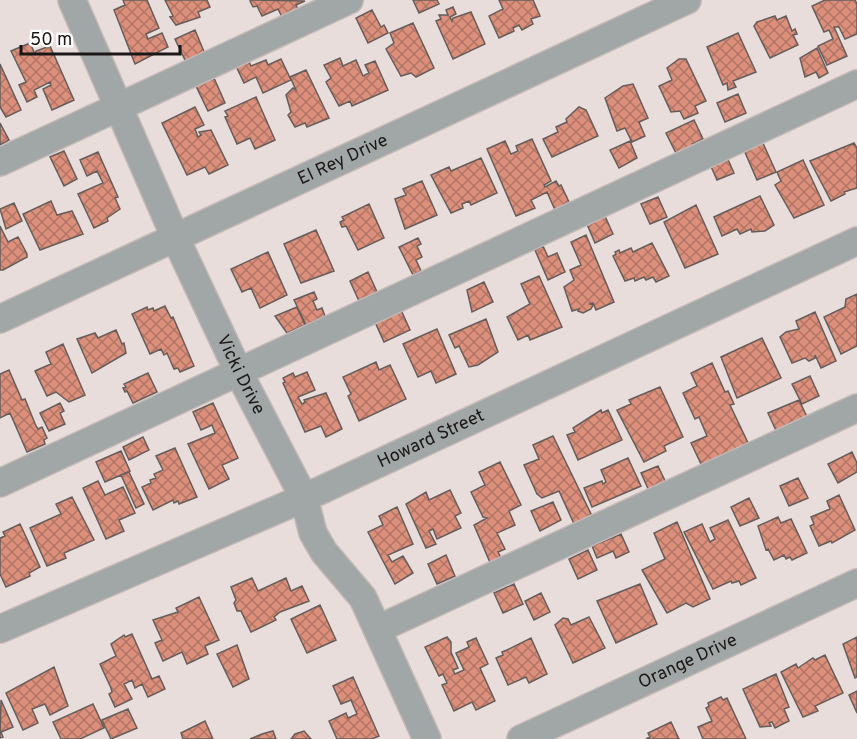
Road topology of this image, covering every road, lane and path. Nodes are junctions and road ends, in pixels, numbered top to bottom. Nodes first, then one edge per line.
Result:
1 (72, 0) edge
2 (349, 0) edge
3 (687, 0) edge
4 (857, 84) edge
5 (119, 107) junction
6 (0, 162) edge
7 (175, 237) junction
8 (857, 241) edge
9 (0, 319) edge
10 (239, 373) junction
11 (857, 408) edge
12 (0, 483) edge
13 (304, 498) junction
14 (857, 583) edge
15 (0, 628) edge
16 (378, 629) junction
17 (427, 739) edge
18 (521, 739) edge

1 - 5 street, Vicki Drive
2 - 5 street
3 - 7 street, El Rey Drive
4 - 10 street
5 - 6 street
5 - 7 street, Vicki Drive
7 - 9 street, El Rey Drive
7 - 10 street, Vicki Drive
8 - 13 street, Howard Street
10 - 12 street
10 - 13 street, Vicki Drive
11 - 16 street
13 - 15 street, Howard Street
13 - 16 street, Vicki Drive
14 - 18 street, Orange Drive
16 - 17 street, Vicki Drive

